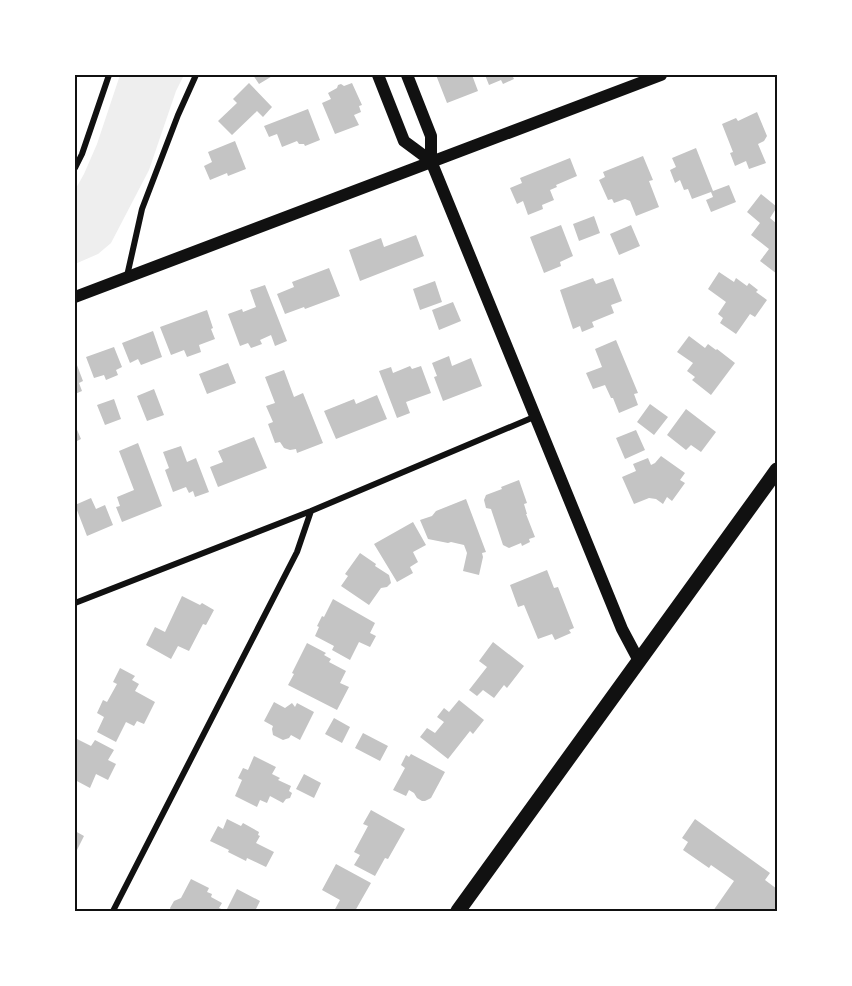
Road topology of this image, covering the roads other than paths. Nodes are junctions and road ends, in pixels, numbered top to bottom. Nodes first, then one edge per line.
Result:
1 (109, 75) edge
2 (196, 75) edge
3 (378, 75) edge
4 (408, 75) edge
5 (661, 75) edge
6 (79, 153) edge
7 (431, 161) junction
8 (75, 168) edge
9 (127, 276) junction
10 (75, 297) edge
11 (534, 417) junction
12 (777, 470) edge
13 (311, 511) junction
14 (75, 603) edge
15 (639, 661) junction
16 (112, 911) edge
17 (458, 911) edge

1 - 6 street
2 - 9 street
3 - 7 main road
4 - 7 main road
5 - 7 main road
6 - 8 street
7 - 9 main road
7 - 11 main road
9 - 10 main road
11 - 13 street
11 - 15 main road
12 - 15 main road
13 - 14 street
13 - 16 street
15 - 17 main road

